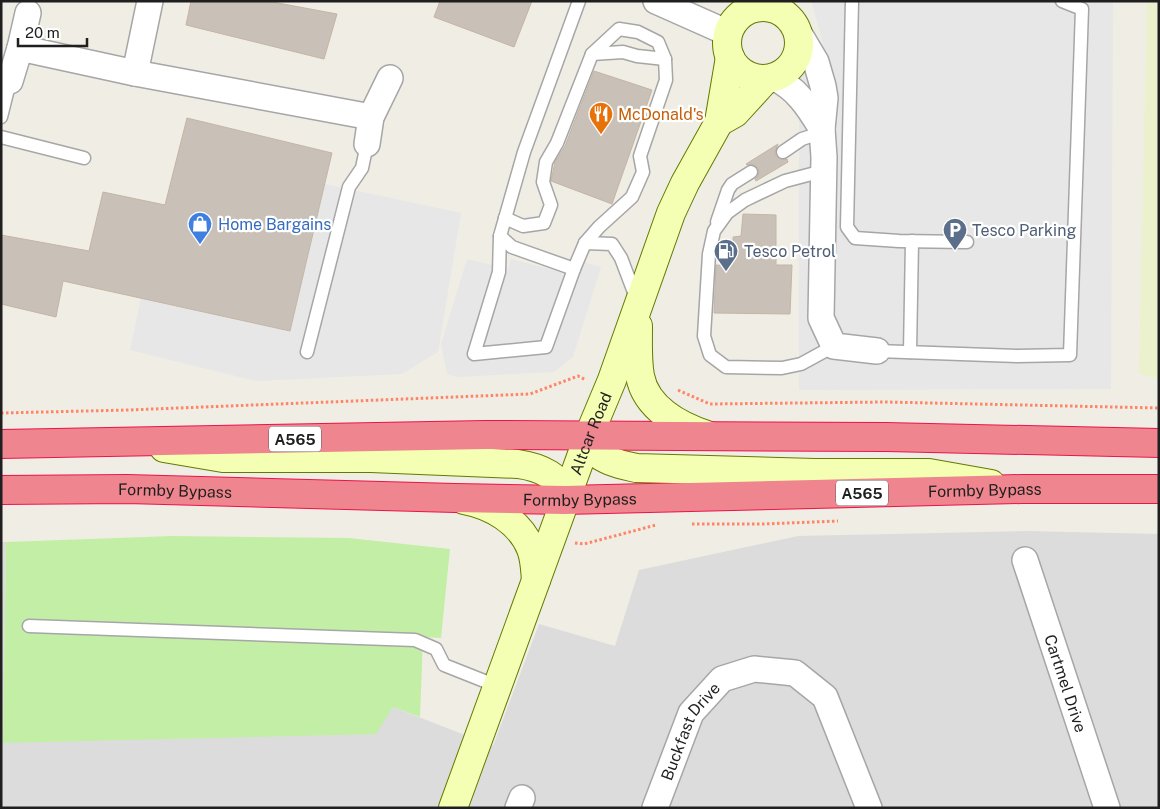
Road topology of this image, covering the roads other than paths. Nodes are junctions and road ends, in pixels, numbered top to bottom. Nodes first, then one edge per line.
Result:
1 (150, 1) edge
2 (579, 1) edge
3 (656, 1) edge
4 (852, 1) edge
5 (1062, 1) edge
6 (28, 13) dead end
7 (792, 17) edge
8 (737, 26) edge
9 (20, 48) junction
10 (592, 54) junction
11 (665, 59) junction
12 (135, 73) junction
13 (390, 78) dead end
14 (770, 79) junction
15 (10, 81) joint
16 (1, 117) edge
17 (371, 117) junction
18 (719, 122) junction
19 (822, 131) junction
20 (1, 137) edge
21 (367, 144) joint
22 (783, 152) dead end
23 (84, 158) dead end
24 (823, 171) junction
25 (751, 172) dead end
26 (505, 218) junction
27 (714, 231) junction
28 (500, 236) junction
29 (912, 242) junction
30 (968, 242) dead end
31 (585, 243) junction
32 (512, 247) junction
33 (574, 269) junction
34 (499, 272) junction
35 (638, 306) junction
36 (834, 346) junction
37 (877, 350) joint
38 (307, 352) dead end
39 (910, 352) junction
40 (589, 435) junction
41 (707, 435) junction
42 (128, 442) junction
43 (1159, 443) edge
44 (1, 444) edge
45 (1022, 489) junction
46 (1159, 489) edge
47 (1, 490) edge
48 (455, 498) junction
49 (565, 500) junction
50 (1025, 560) dead end
51 (536, 580) junction
52 (29, 626) dead end
53 (497, 686) junction
54 (453, 808) edge
55 (654, 808) edge
56 (869, 808) edge
57 (1107, 808) edge

1 - 12 street
2 - 26 lane
3 - 8 street
4 - 29 lane
5 - 39 lane
6 - 9 street
7 - 8 main road
7 - 14 main road
7 - 19 street
8 - 14 main road
8 - 18 main road, Altcar Road
9 - 12 street
9 - 15 street
10 - 11 lane
10 - 11 lane
10 - 26 lane
11 - 31 lane
12 - 17 street
13 - 17 street
14 - 18 main road, Altcar Road
14 - 19 street
15 - 16 lane
17 - 21 street
18 - 35 main road, Altcar Road
19 - 22 lane
19 - 24 street
20 - 23 lane
21 - 38 lane
24 - 27 lane
24 - 36 street
25 - 27 lane
26 - 28 lane
27 - 36 lane
28 - 32 lane
28 - 34 lane
29 - 30 lane
29 - 39 lane
31 - 33 lane
31 - 35 lane
32 - 33 lane
32 - 34 lane
33 - 34 lane
35 - 40 main road, Altcar Road
35 - 41 main road
36 - 37 street
37 - 39 lane
40 - 41 highway, A565
40 - 42 highway, A565
40 - 45 main road
40 - 49 main road, Altcar Road
41 - 43 highway, A565
42 - 44 highway, A565
42 - 49 main road
45 - 46 highway, Formby Bypass / A565
45 - 49 highway, Formby Bypass / A565
47 - 48 highway, Formby Bypass / A565
48 - 49 highway, Formby Bypass / A565
48 - 51 main road
49 - 51 main road, Altcar Road
50 - 57 street, Cartmel Drive
51 - 53 main road, Altcar Road
52 - 53 lane
53 - 54 main road, Altcar Road
55 - 56 street, Buckfast Drive

